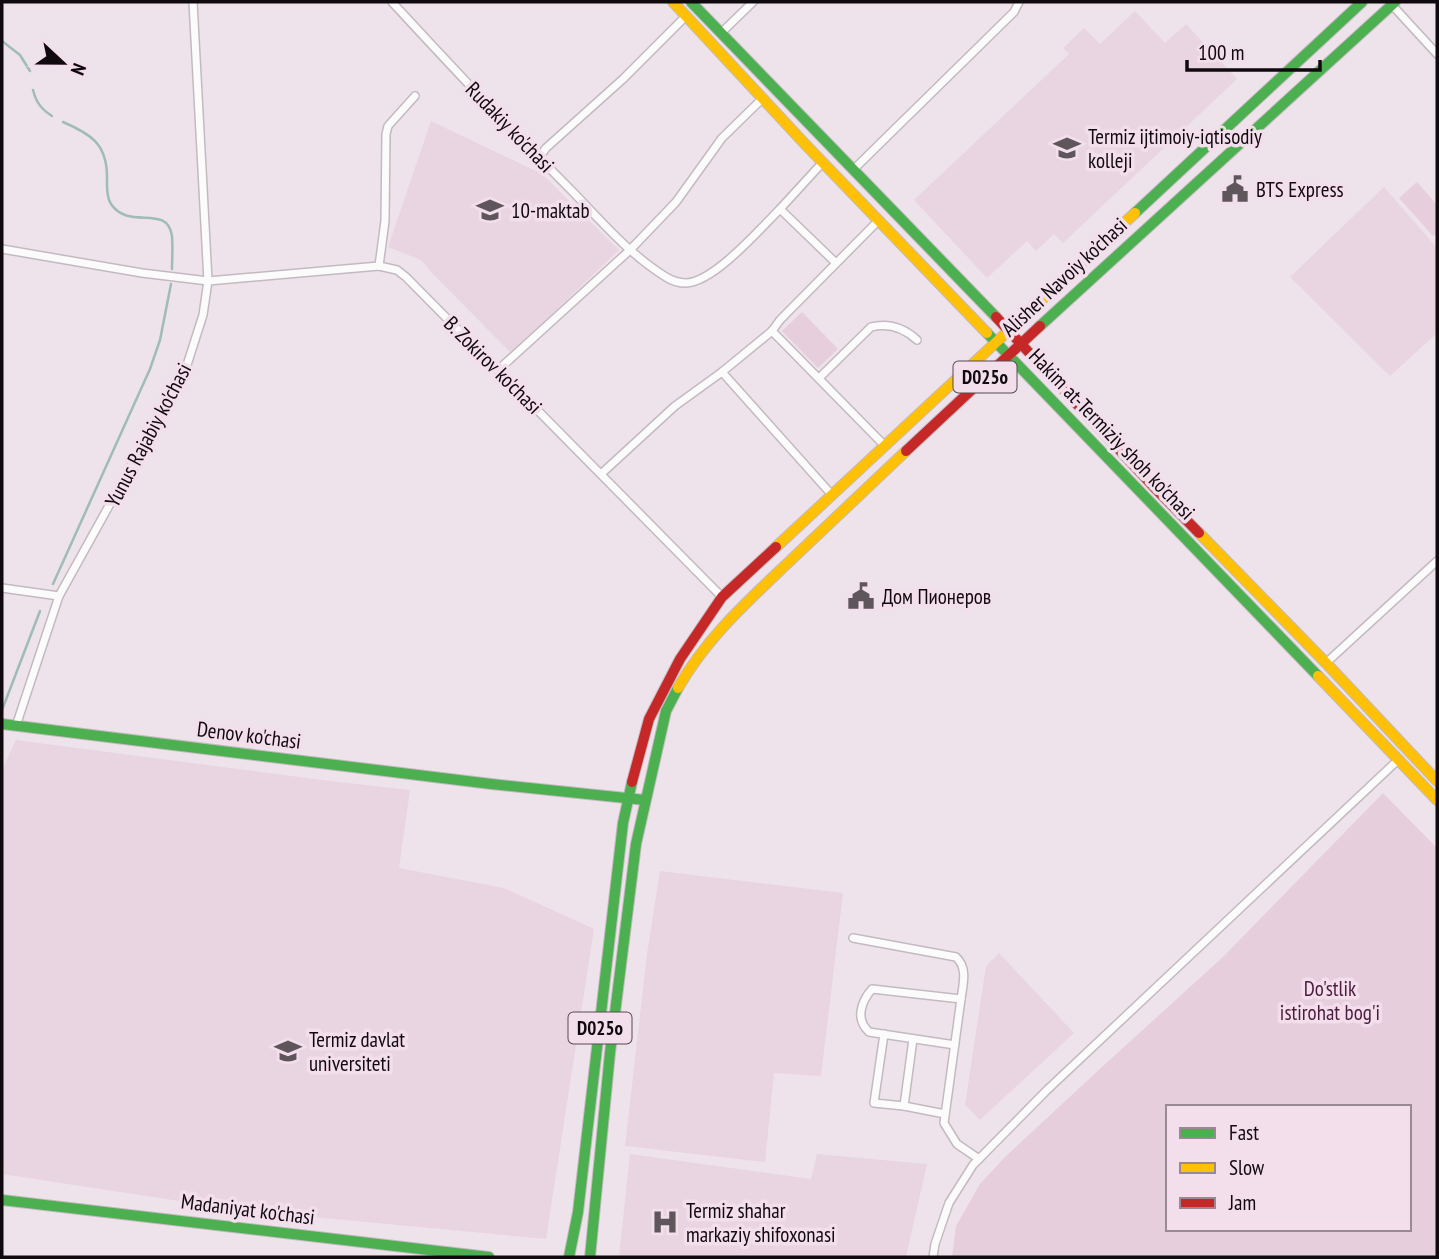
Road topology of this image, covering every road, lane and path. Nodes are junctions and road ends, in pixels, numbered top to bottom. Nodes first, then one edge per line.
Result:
1 (193, 2) edge
2 (392, 2) edge
3 (673, 2) edge
4 (691, 2) edge
5 (753, 2) edge
6 (1019, 2) edge
7 (1363, 2) edge
8 (1393, 3) edge
9 (687, 16) junction
10 (721, 33) junction
11 (1437, 54) edge
12 (415, 96) dead end
13 (762, 99) junction
14 (539, 158) junction
15 (1195, 158) junction
16 (823, 162) junction
17 (853, 170) junction
18 (1208, 172) junction
19 (780, 209) junction
20 (879, 220) junction
21 (2, 249) edge
22 (630, 250) junction
23 (836, 264) junction
24 (379, 266) junction
25 (208, 281) junction
26 (772, 331) junction
27 (1008, 331) junction
28 (917, 340) dead end
29 (996, 342) junction
30 (1021, 343) junction
31 (1009, 355) junction
32 (498, 370) junction
33 (722, 372) junction
34 (819, 378) junction
35 (884, 445) junction
36 (601, 474) junction
37 (832, 495) junction
38 (1437, 561) edge
39 (2, 588) edge
40 (59, 596) junction
41 (722, 597) junction
42 (1326, 663) junction
43 (2, 724) edge
44 (16, 726) junction
45 (1399, 759) junction
46 (1437, 780) edge
47 (628, 799) junction
48 (645, 800) junction
49 (1437, 800) edge
50 (853, 938) dead end
51 (961, 999) junction
52 (884, 1034) junction
53 (913, 1039) junction
54 (955, 1045) junction
55 (904, 1106) junction
56 (945, 1114) junction
57 (979, 1158) junction
58 (2, 1200) edge
59 (455, 1255) edge
60 (489, 1257) edge
61 (569, 1257) edge
62 (590, 1257) edge
63 (933, 1257) edge

1 - 25 street, Yunus Rajabiy ko'chasi
2 - 14 street, Rudakiy ko'chasi
3 - 9 main road, Hakim at-Termiziy shoh ko'chasi
4 - 10 main road, Hakim at-Termiziy shoh ko'chasi
5 - 10 street
6 - 17 street
7 - 15 main road, Alisher Navoiy ko’chasi
8 - 11 street
8 - 18 main road, Alisher Navoiy ko’chasi / D025o
9 - 13 main road, Hakim at-Termiziy shoh ko'chasi
9 - 14 street
10 - 17 main road, Hakim at-Termiziy shoh ko'chasi
12 - 24 street
13 - 16 main road, Hakim at-Termiziy shoh ko'chasi
13 - 22 street
14 - 22 street, Rudakiy ko'chasi
15 - 18 main road
15 - 27 main road, Alisher Navoiy ko’chasi
16 - 19 street, Rudakiy ko'chasi
16 - 20 main road, Hakim at-Termiziy shoh ko'chasi
17 - 27 main road, Hakim at-Termiziy shoh ko'chasi
18 - 30 main road, Alisher Navoiy ko’chasi / D025o
19 - 22 street, Rudakiy ko'chasi
19 - 23 street
20 - 23 street
20 - 29 main road, Hakim at-Termiziy shoh ko'chasi
21 - 25 street
22 - 32 street
23 - 26 street
24 - 25 street
24 - 32 street, B. Zokirov ko'chasi
25 - 40 street, Yunus Rajabiy ko'chasi
26 - 33 street
26 - 34 street
27 - 29 main road, Alisher Navoiy ko’chasi
27 - 30 main road, Hakim at-Termiziy shoh ko'chasi
28 - 34 street
29 - 31 main road, Hakim at-Termiziy shoh ko'chasi
29 - 35 main road, Alisher Navoiy ko’chasi
30 - 31 main road, Alisher Navoiy ko’chasi / D025o
30 - 42 main road, Hakim at-Termiziy shoh ko'chasi
31 - 45 main road, Hakim at-Termiziy shoh ko'chasi
31 - 48 main road, Alisher Navoiy ko’chasi / D025o
32 - 36 street, B. Zokirov ko'chasi
33 - 36 street
33 - 37 street
34 - 35 street
35 - 37 main road, Alisher Navoiy ko’chasi
36 - 41 street, B. Zokirov ko'chasi
37 - 41 main road, Alisher Navoiy ko’chasi
38 - 42 street
39 - 40 street
40 - 44 street, Yunus Rajabiy ko'chasi
41 - 47 main road, Alisher Navoiy ko’chasi
42 - 46 main road, Hakim at-Termiziy shoh ko'chasi
43 - 44 main road, Denov ko'chasi
44 - 47 main road, Denov ko'chasi
45 - 49 main road, Hakim at-Termiziy shoh ko'chasi
45 - 57 street
47 - 48 main road, Denov ko'chasi
47 - 61 main road, D025o
48 - 62 main road, D025o
50 - 51 street
51 - 52 street
51 - 54 street
52 - 53 street
52 - 55 street
53 - 54 street
53 - 55 street
54 - 56 street
55 - 56 street
56 - 57 street
57 - 63 street
58 - 59 main road, Madaniyat ko'chasi
59 - 60 main road, Madaniyat ko'chasi

